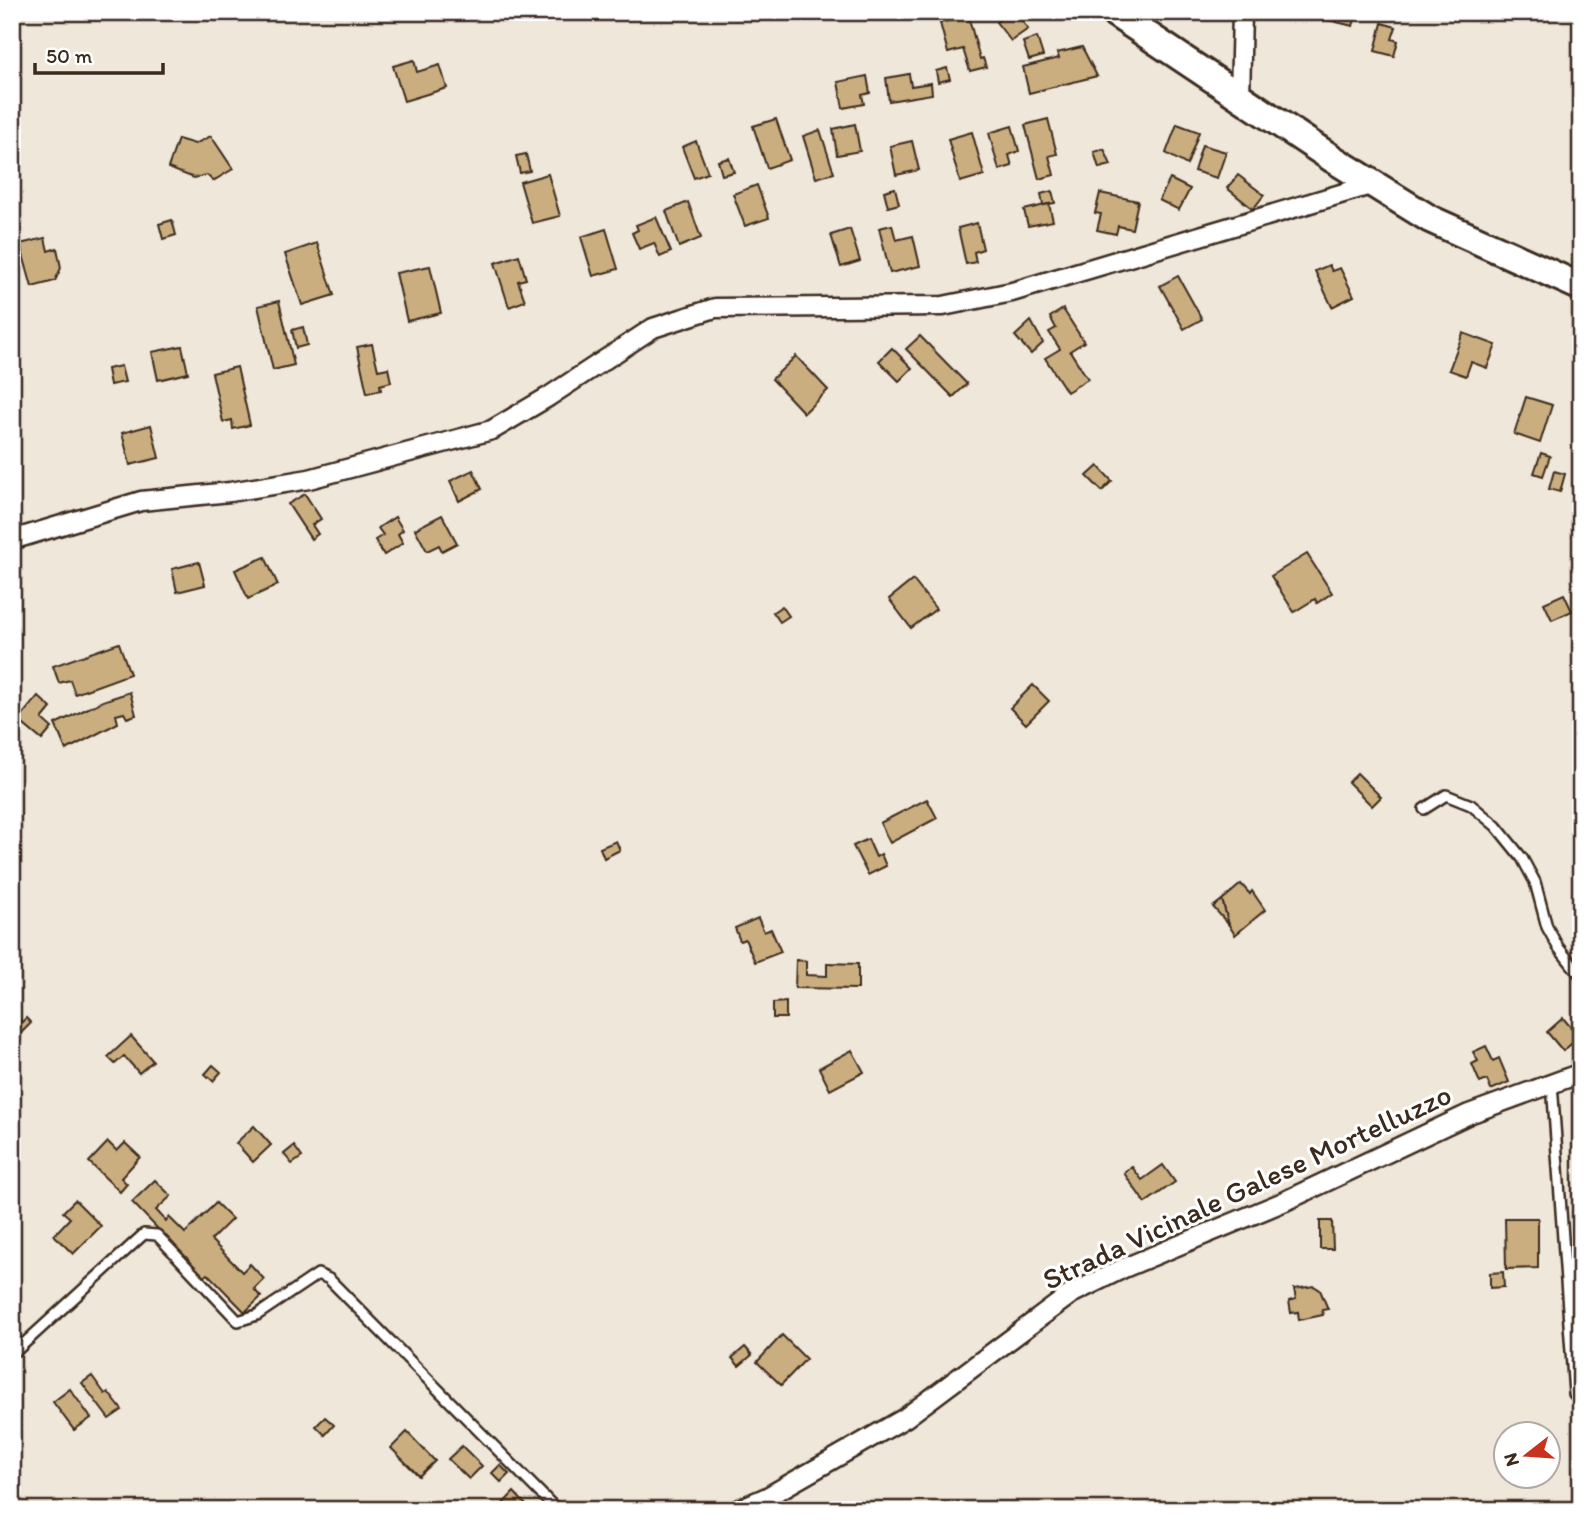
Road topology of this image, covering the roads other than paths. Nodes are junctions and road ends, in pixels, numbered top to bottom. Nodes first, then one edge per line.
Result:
1 (1113, 12) edge
2 (1242, 12) edge
3 (1240, 98) junction
4 (1374, 184) junction
5 (1581, 287) edge
6 (12, 540) edge
7 (1424, 809) dead end
8 (1581, 976) edge
9 (1581, 1073) edge
10 (1552, 1083) junction
11 (17, 1350) dead end
12 (1574, 1394) dead end
13 (557, 1510) edge
14 (737, 1510) edge

1 - 3 main road
2 - 3 street
3 - 4 main road
4 - 5 main road
4 - 6 street
7 - 8 lane
9 - 10 street, Strada Vicinale Galese Mortelluzzo
10 - 12 lane
10 - 14 street, Strada Vicinale Galese Mortelluzzo
11 - 13 lane

